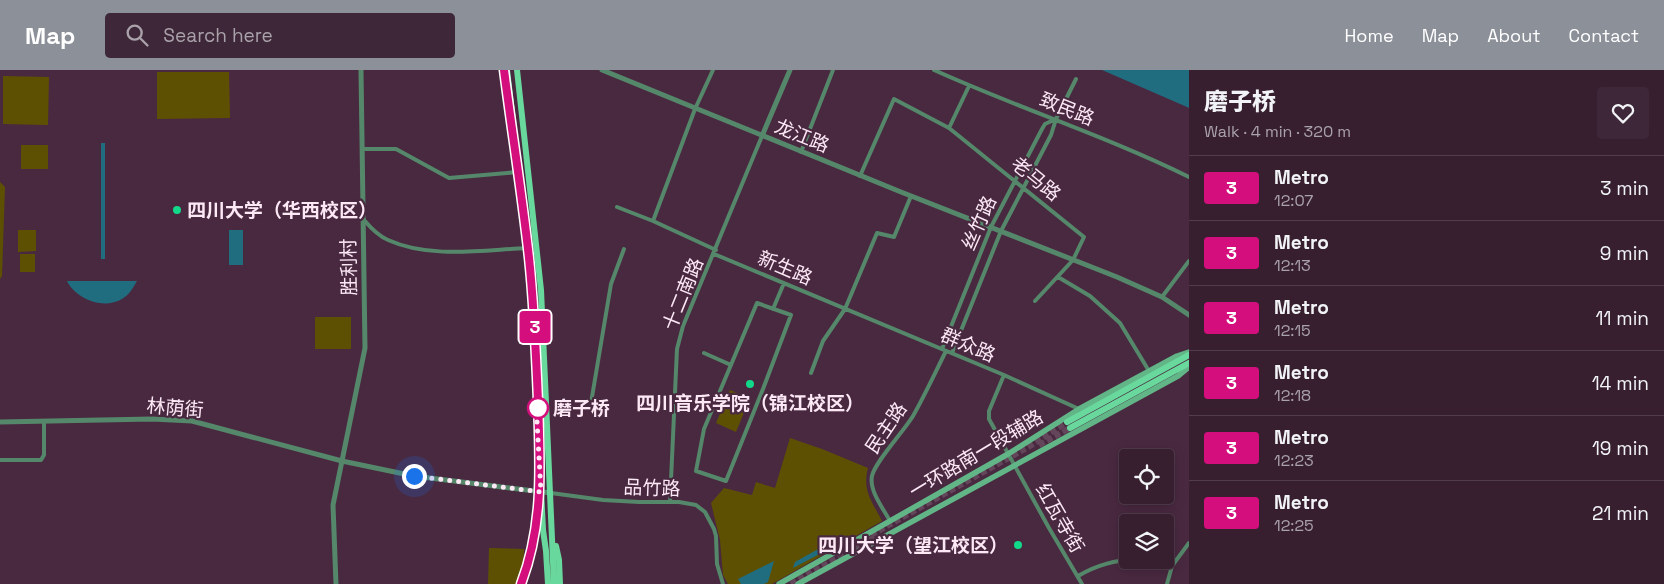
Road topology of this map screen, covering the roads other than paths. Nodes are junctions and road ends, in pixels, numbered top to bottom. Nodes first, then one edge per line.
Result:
1 (361, 70) edge
2 (507, 70) edge
3 (517, 70) edge
4 (602, 70) edge
5 (713, 70) edge
6 (790, 70) edge
7 (833, 70) edge
8 (934, 70) edge
9 (1076, 79) dead end
10 (969, 86) junction
11 (695, 109) junction
12 (1056, 119) junction
13 (949, 128) junction
14 (762, 136) junction
15 (362, 149) junction
16 (801, 152) junction
17 (518, 172) junction
18 (860, 176) junction
19 (1189, 176) edge
20 (1014, 181) junction
21 (1024, 188) junction
22 (911, 196) junction
23 (616, 207) dead end
24 (364, 220) junction
25 (653, 221) junction
26 (991, 227) junction
27 (1001, 231) junction
28 (527, 248) junction
29 (624, 249) dead end
30 (715, 252) junction
31 (1073, 260) junction
32 (1188, 261) edge
33 (1058, 277) junction
34 (784, 283) junction
35 (1162, 297) junction
36 (1035, 300) dead end
37 (773, 309) junction
38 (845, 309) junction
39 (1189, 315) edge
40 (944, 350) junction
41 (704, 353) dead end
42 (952, 353) junction
43 (1189, 353) edge
44 (1189, 362) edge
45 (731, 364) junction
46 (1189, 367) edge
47 (1149, 371) junction
48 (811, 373) dead end
49 (1004, 375) junction
50 (592, 403) dead end
51 (1079, 409) junction
52 (44, 421) junction
53 (0, 422) edge
54 (1008, 454) junction
55 (0, 460) edge
56 (342, 461) junction
57 (1014, 466) junction
58 (541, 492) junction
59 (551, 492) junction
60 (670, 502) junction
61 (890, 521) junction
62 (543, 530) junction
63 (552, 530) junction
64 (1189, 543) edge
65 (1119, 561) edge
66 (1174, 563) edge
67 (1171, 569) edge
68 (1078, 576) junction
69 (336, 584) edge
70 (544, 584) edge
71 (548, 584) edge
72 (554, 584) edge
73 (560, 584) edge
74 (723, 584) edge
75 (779, 584) edge
76 (798, 584) edge
77 (1082, 584) edge
78 (1167, 584) edge

1 - 15 street, 胜利村
2 - 17 main road
3 - 59 main road
4 - 11 street, 龙江路
5 - 11 street
6 - 14 street
7 - 16 street
8 - 10 street, 致民路
9 - 12 street, 丝竹路
10 - 12 street, 致民路
10 - 13 street
11 - 14 street, 龙江路
11 - 25 street
12 - 19 street, 致民路
12 - 20 street, 丝竹路
12 - 21 street, 丝竹路
13 - 18 street, 老马路
13 - 20 street, 老马路
14 - 16 street, 龙江路
14 - 30 street, 十二南路
15 - 17 street
15 - 24 street, 胜利村
16 - 18 street, 龙江路
17 - 28 main road
18 - 22 street, 龙江路
20 - 21 street, 老马路
20 - 26 street, 丝竹路
21 - 27 street, 丝竹路
21 - 31 street, 老马路
22 - 26 street, 龙江路
22 - 38 street
23 - 25 street, 新生路
24 - 28 street
24 - 56 street, 胜利村
25 - 30 street, 新生路
26 - 27 street
26 - 40 street, 丝竹路
27 - 31 street
27 - 42 street, 丝竹路
28 - 58 main road
29 - 50 street
30 - 34 street, 新生路
30 - 60 street, 十二南路
31 - 33 street
31 - 35 street
32 - 35 street
33 - 36 street
33 - 47 street
34 - 37 street
34 - 38 street, 新生路
35 - 39 street
37 - 45 street
37 - 45 street
38 - 40 street, 群众路
38 - 48 street
40 - 42 street, 群众路
40 - 61 street, 民主路
41 - 45 street
42 - 49 street, 群众路
43 - 44 main road
43 - 47 main road, 一环路南一段辅路
46 - 57 main road, 一环路南一段辅路
47 - 51 main road, 一环路南一段辅路
49 - 51 street, 群众路
49 - 54 street, 红瓦寺街
51 - 54 main road, 一环路南一段辅路
52 - 53 street, 林荫街
52 - 55 street
52 - 56 street, 林荫街
54 - 57 street, 红瓦寺街
54 - 61 main road, 一环路南一段辅路
56 - 58 street, 林荫街
56 - 69 street, 胜利村
57 - 68 street, 红瓦寺街
57 - 76 main road, 一环路南一段辅路
58 - 59 street, 林荫街
58 - 62 main road
59 - 60 street, 品竹路
59 - 63 main road
60 - 74 street, 品竹路
61 - 75 main road, 一环路南一段辅路
62 - 70 main road
62 - 71 main road
63 - 72 main road
63 - 73 main road
64 - 66 street
65 - 68 street
67 - 78 street
68 - 77 street, 红瓦寺街

